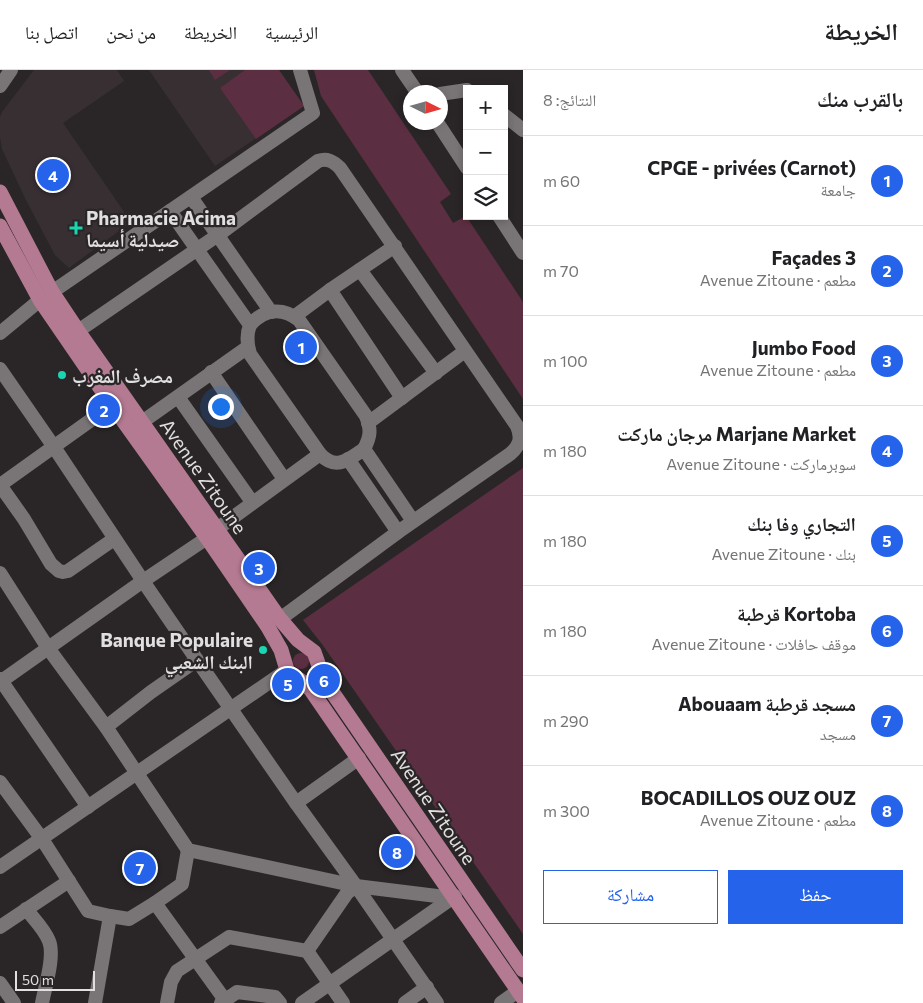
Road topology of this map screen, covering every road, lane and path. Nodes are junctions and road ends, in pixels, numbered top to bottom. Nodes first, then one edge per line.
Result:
1 (11, 70) edge
2 (300, 70) edge
3 (402, 70) edge
4 (412, 85) edge
5 (0, 86) edge
6 (463, 91) edge
7 (448, 93) edge
8 (508, 118) edge
9 (442, 130) edge
10 (523, 130) edge
11 (463, 162) edge
12 (0, 192) edge
13 (190, 197) junction
14 (170, 212) junction
15 (502, 220) edge
16 (0, 226) edge
17 (218, 235) junction
18 (395, 246) junction
19 (197, 250) junction
20 (523, 253) edge
21 (360, 270) junction
22 (330, 290) junction
23 (46, 296) junction
24 (271, 312) junction
25 (295, 316) junction
26 (250, 325) junction
27 (78, 331) junction
28 (0, 333) edge
29 (248, 348) junction
30 (465, 351) junction
31 (0, 369) edge
32 (211, 372) junction
33 (436, 373) junction
34 (178, 397) junction
35 (402, 398) junction
36 (112, 405) junction
37 (142, 422) junction
38 (368, 423) junction
39 (54, 446) junction
40 (364, 449) junction
41 (320, 454) junction
42 (348, 459) junction
43 (284, 479) junction
44 (0, 485) edge
45 (252, 502) junction
46 (414, 521) junction
47 (398, 532) junction
48 (212, 533) junction
49 (114, 539) junction
50 (0, 573) edge
51 (142, 581) junction
52 (280, 619) junction
53 (48, 648) junction
54 (311, 651) junction
55 (197, 660) junction
56 (289, 669) junction
57 (0, 681) edge
58 (231, 709) junction
59 (106, 727) junction
60 (359, 758) junction
61 (137, 774) junction
62 (2, 789) edge
63 (296, 803) junction
64 (88, 807) junction
65 (42, 839) junction
66 (188, 850) junction
67 (0, 867) edge
68 (69, 881) junction
69 (356, 886) junction
70 (466, 888) junction
71 (453, 898) junction
72 (155, 903) junction
73 (26, 909) junction
74 (110, 916) junction
75 (0, 927) edge
76 (393, 940) junction
77 (307, 951) junction
78 (195, 959) junction
79 (523, 970) edge
80 (0, 982) edge
81 (329, 984) junction
82 (427, 988) junction
83 (520, 994) edge
84 (223, 1001) edge
85 (14, 1003) edge
86 (42, 1003) edge
87 (95, 1003) edge
88 (167, 1003) edge
89 (280, 1003) edge
90 (302, 1003) edge
91 (343, 1003) edge
92 (405, 1003) edge
93 (437, 1003) edge
94 (501, 1003) edge

1 - 5 street
2 - 13 street
3 - 4 street
6 - 7 street
8 - 10 street
9 - 11 street
12 - 23 main road, Avenue Zitoune
13 - 14 street
13 - 17 street
14 - 19 street
14 - 23 street
15 - 20 street
16 - 23 main road, Avenue Zitoune
17 - 18 street
17 - 19 street
17 - 24 street
18 - 21 street
18 - 30 street
19 - 26 street
19 - 27 street
21 - 22 street
21 - 33 street
22 - 25 street
22 - 35 street
23 - 27 main road, Avenue Zitoune
23 - 28 street
23 - 36 main road, Avenue Zitoune
24 - 25 street
24 - 26 street
25 - 38 street
26 - 29 street
27 - 37 main road, Avenue Zitoune
29 - 32 street
29 - 41 street
30 - 33 street
30 - 46 street
31 - 39 street
32 - 34 street
32 - 43 street
33 - 35 street
34 - 37 street
34 - 45 street
35 - 38 street
36 - 39 street
36 - 48 main road, Avenue Zitoune
37 - 48 main road, Avenue Zitoune
38 - 40 street
39 - 44 street
39 - 49 street
40 - 42 street
40 - 46 street
41 - 42 street
41 - 43 street
42 - 47 street
43 - 45 street
44 - 49 street
45 - 48 street
46 - 47 street
47 - 52 street
48 - 51 street
48 - 52 main road, Avenue Zitoune
48 - 56 main road, Avenue Zitoune
49 - 51 street
50 - 53 street
51 - 53 street
51 - 55 street
52 - 54 main road, Avenue Zitoune
53 - 57 street
53 - 59 street
54 - 56 main road
54 - 56 main road
54 - 70 main road, Avenue Zitoune
55 - 58 street
55 - 59 street
56 - 58 street
56 - 60 main road, Avenue Zitoune
57 - 64 street
58 - 61 street
58 - 63 street
59 - 61 street
60 - 63 street
60 - 71 main road, Avenue Zitoune
61 - 64 street
61 - 66 street
62 - 65 street
63 - 69 street
64 - 65 street
65 - 67 street
65 - 68 street
66 - 69 street
66 - 72 street
68 - 73 street
68 - 74 street
69 - 71 street
69 - 76 street
69 - 77 street
70 - 71 street
70 - 79 main road, Avenue Zitoune
71 - 76 street
71 - 83 main road, Avenue Zitoune
72 - 74 street
72 - 78 street
73 - 75 street
73 - 86 street
74 - 87 street
76 - 81 street
76 - 82 street
77 - 78 street
77 - 81 street
78 - 84 street
78 - 88 street
80 - 85 street
81 - 90 street
81 - 91 street
82 - 92 street
82 - 93 street
83 - 94 street
84 - 89 street

